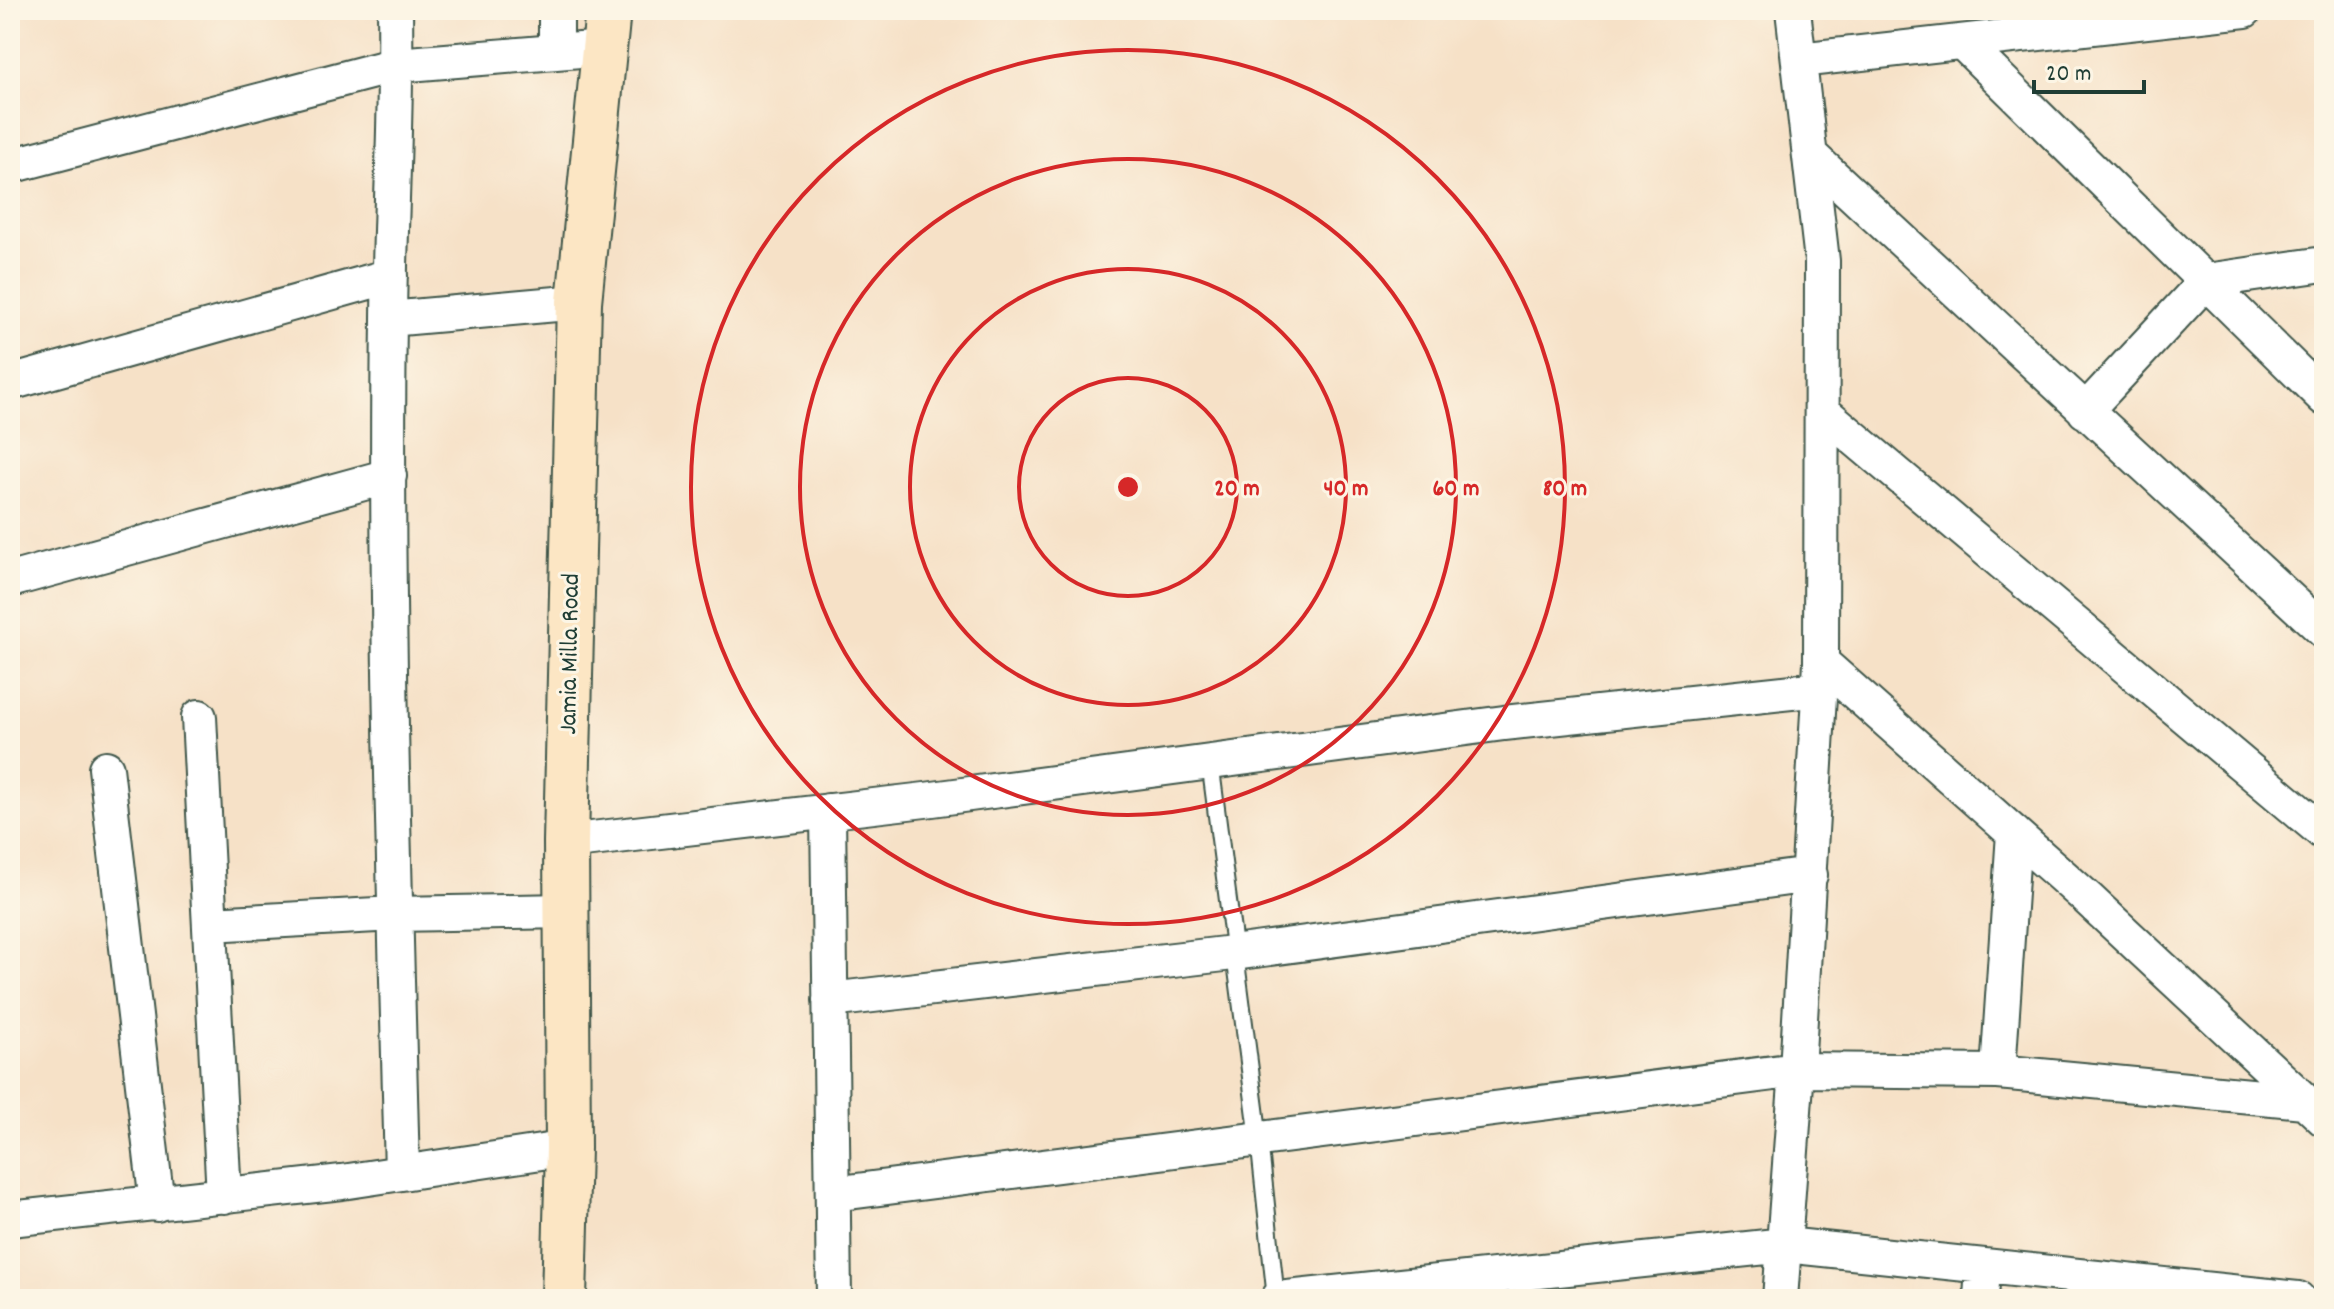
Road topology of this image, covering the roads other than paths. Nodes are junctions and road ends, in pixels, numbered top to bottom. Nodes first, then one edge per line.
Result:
1 (395, 10) edge
2 (556, 10) edge
3 (1793, 10) edge
4 (2245, 10) edge
5 (607, 27) edge
6 (1962, 42) junction
7 (556, 52) junction
8 (1799, 60) junction
9 (396, 65) junction
10 (1810, 155) junction
11 (10, 166) edge
12 (2324, 264) edge
13 (390, 276) junction
14 (2206, 281) junction
15 (579, 302) junction
16 (389, 319) junction
17 (10, 383) edge
18 (2324, 398) edge
19 (1822, 411) junction
20 (2085, 411) junction
21 (389, 476) junction
22 (10, 580) edge
23 (2324, 631) edge
24 (1821, 675) junction
25 (199, 717) dead end
26 (1210, 762) junction
27 (106, 768) dead end
28 (828, 811) junction
29 (2014, 833) junction
30 (2324, 833) edge
31 (566, 842) junction
32 (1810, 875) junction
33 (567, 911) junction
34 (395, 914) junction
35 (210, 924) junction
36 (1233, 953) junction
37 (830, 1000) junction
38 (1797, 1070) junction
39 (1998, 1072) junction
40 (2314, 1110) edge
41 (1259, 1139) junction
42 (568, 1148) junction
43 (402, 1173) junction
44 (833, 1194) junction
45 (224, 1196) junction
46 (157, 1204) junction
47 (10, 1219) edge
48 (1785, 1245) junction
49 (1982, 1282) edge
50 (2182, 1293) edge
51 (1361, 1295) edge
52 (564, 1299) edge
53 (834, 1299) edge
54 (1277, 1299) edge
55 (1780, 1299) edge
56 (2298, 1299) edge

1 - 9 street
2 - 7 street
3 - 8 street
4 - 6 street
5 - 7 street
5 - 15 main road, Jamia Milla Road
6 - 8 street
6 - 14 street
7 - 9 street
8 - 10 street
9 - 11 street
9 - 13 street
10 - 19 street
10 - 20 street
12 - 14 street
13 - 16 street
13 - 17 street
14 - 18 street
14 - 20 street
15 - 16 street
15 - 31 main road, Jamia Milla Road
16 - 21 street
19 - 24 street
19 - 30 street
20 - 23 street
21 - 22 street
21 - 34 street
24 - 26 street
24 - 29 street
24 - 32 street
25 - 35 street
26 - 28 street
26 - 36 lane
27 - 46 street
28 - 31 street
28 - 37 street
29 - 39 street
29 - 40 street
31 - 33 main road, Jamia Milla Road
32 - 36 street
32 - 38 street
33 - 34 street
33 - 42 main road, Jamia Milla Road
34 - 35 street
34 - 43 street
35 - 45 street
36 - 37 street
36 - 41 lane
37 - 44 street
38 - 39 street
38 - 41 street
38 - 48 street
39 - 40 street
41 - 44 street
41 - 54 lane
42 - 43 street
42 - 52 main road, Jamia Milla Road
43 - 45 street
44 - 53 street
45 - 46 street
46 - 47 street
48 - 49 street
48 - 51 street
48 - 55 street
49 - 50 street
50 - 56 street
51 - 54 street

